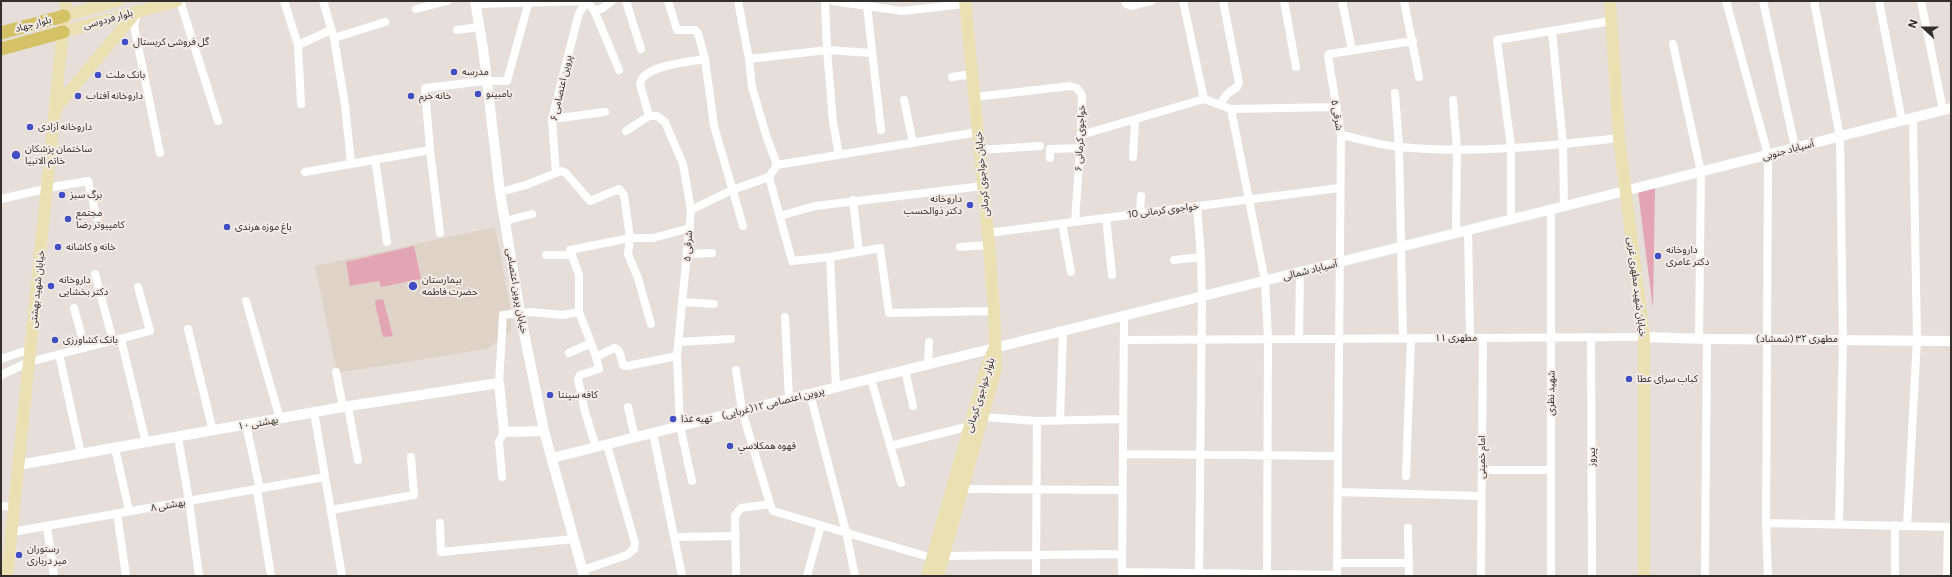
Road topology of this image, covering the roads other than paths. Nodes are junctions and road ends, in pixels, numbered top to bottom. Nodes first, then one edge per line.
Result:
1 (66, 1) edge
2 (118, 1) edge
3 (179, 1) edge
4 (284, 1) edge
5 (323, 1) edge
6 (447, 1) edge
7 (587, 1) edge
8 (612, 1) edge
9 (626, 1) edge
10 (668, 1) edge
11 (738, 1) edge
12 (825, 1) edge
13 (833, 1) edge
14 (1125, 1) edge
15 (1151, 1) edge
16 (1183, 1) edge
17 (1223, 1) edge
18 (1284, 1) edge
19 (1342, 1) edge
20 (1404, 1) edge
21 (1610, 1) edge
22 (1726, 1) edge
23 (1763, 1) edge
24 (1814, 1) edge
25 (1879, 1) edge
26 (1921, 1) edge
27 (529, 2) edge
28 (965, 2) edge
29 (475, 3) edge
30 (867, 6) junction
31 (416, 9) dead end
32 (594, 10) junction
33 (137, 11) junction
34 (64, 16) junction
35 (1610, 20) junction
36 (385, 22) dead end
37 (479, 26) junction
38 (457, 30) dead end
39 (1552, 30) junction
40 (62, 32) junction
41 (1, 33) edge
42 (333, 34) junction
43 (1413, 41) junction
44 (1673, 44) dead end
45 (298, 45) junction
46 (1, 49) edge
47 (641, 49) dead end
48 (828, 50) junction
49 (1352, 50) junction
50 (871, 53) junction
51 (705, 58) junction
52 (749, 59) junction
53 (1296, 67) dead end
54 (619, 70) dead end
55 (973, 74) junction
56 (952, 77) dead end
57 (1419, 77) dead end
58 (486, 81) junction
59 (1394, 93) dead end
60 (975, 97) junction
61 (904, 100) dead end
62 (1204, 100) junction
63 (1453, 100) dead end
64 (301, 104) dead end
65 (1220, 105) junction
66 (1337, 107) junction
67 (54, 109) junction
68 (1231, 109) junction
69 (1947, 109) edge
70 (604, 112) dead end
71 (648, 116) junction
72 (1913, 118) junction
73 (552, 119) junction
74 (1135, 120) junction
75 (218, 121) dead end
76 (1902, 121) junction
77 (881, 130) dead end
78 (626, 131) dead end
79 (978, 132) junction
80 (1082, 135) junction
81 (1341, 135) junction
82 (1840, 137) junction
83 (1619, 138) junction
84 (913, 143) junction
85 (1563, 144) junction
86 (1040, 146) dead end
87 (1399, 147) junction
88 (1512, 147) junction
89 (1795, 147) junction
90 (1080, 148) junction
91 (1457, 149) junction
92 (430, 150) junction
93 (980, 150) junction
94 (160, 153) dead end
95 (839, 155) junction
96 (1768, 155) junction
97 (1133, 157) dead end
98 (375, 158) junction
99 (1050, 158) dead end
100 (351, 163) junction
101 (777, 165) junction
102 (305, 172) dead end
103 (1701, 172) junction
104 (556, 173) junction
105 (769, 177) junction
106 (983, 186) junction
107 (1339, 188) junction
108 (47, 189) junction
109 (732, 190) junction
110 (1625, 191) junction
111 (500, 192) junction
112 (1141, 196) dead end
113 (1, 199) edge
114 (853, 200) junction
115 (1249, 200) junction
116 (1197, 206) junction
117 (1564, 207) junction
118 (691, 210) junction
119 (1551, 210) junction
120 (1140, 213) junction
121 (532, 214) dead end
122 (780, 216) junction
123 (1106, 218) junction
124 (97, 219) dead end
125 (1511, 220) junction
126 (505, 221) junction
127 (1075, 222) junction
128 (1062, 223) junction
129 (743, 226) dead end
130 (690, 228) junction
131 (1468, 230) junction
132 (440, 233) dead end
133 (988, 233) junction
134 (1456, 233) junction
135 (630, 238) junction
136 (387, 242) dead end
137 (989, 245) junction
138 (960, 247) dead end
139 (1402, 247) junction
140 (859, 252) junction
141 (712, 253) dead end
142 (688, 254) junction
143 (546, 255) dead end
144 (572, 255) junction
145 (830, 257) junction
146 (1202, 258) junction
147 (1174, 260) dead end
148 (1340, 262) junction
149 (1071, 272) dead end
150 (1300, 272) junction
151 (95, 274) dead end
152 (1112, 275) dead end
153 (1265, 281) junction
154 (138, 287) dead end
155 (1202, 296) junction
156 (246, 301) dead end
157 (683, 302) junction
158 (714, 304) dead end
159 (74, 308) dead end
160 (994, 311) junction
161 (579, 312) junction
162 (520, 313) junction
163 (1124, 316) junction
164 (786, 317) dead end
165 (651, 324) dead end
166 (188, 329) dead end
167 (1063, 331) junction
168 (1552, 337) junction
169 (1591, 337) junction
170 (1644, 337) junction
171 (1268, 338) junction
172 (1299, 338) junction
173 (1339, 338) junction
174 (1407, 338) junction
175 (1470, 338) junction
176 (1483, 338) junction
177 (731, 339) dead end
178 (1703, 339) junction
179 (1768, 339) junction
180 (1843, 339) junction
181 (1917, 339) junction
182 (117, 340) junction
183 (1124, 340) junction
184 (1202, 340) junction
185 (1951, 341) edge
186 (678, 342) junction
187 (929, 342) dead end
188 (591, 344) junction
189 (85, 348) junction
190 (995, 348) junction
191 (31, 349) junction
192 (570, 353) dead end
193 (59, 354) junction
194 (677, 356) junction
195 (596, 357) junction
196 (1, 360) edge
197 (30, 362) junction
198 (928, 365) junction
199 (736, 370) dead end
200 (905, 370) junction
201 (336, 372) dead end
202 (1, 375) edge
203 (871, 379) junction
204 (499, 383) junction
205 (836, 388) junction
206 (810, 394) junction
207 (789, 399) junction
208 (913, 406) dead end
209 (346, 407) junction
210 (628, 407) dead end
211 (742, 411) junction
212 (314, 412) junction
213 (983, 418) junction
214 (280, 419) junction
215 (1124, 419) junction
216 (1060, 420) junction
217 (1037, 421) junction
218 (246, 425) junction
219 (680, 426) junction
220 (970, 426) junction
221 (213, 431) junction
222 (544, 431) junction
223 (504, 432) junction
224 (653, 433) junction
225 (178, 437) junction
226 (635, 438) junction
227 (146, 443) junction
228 (607, 444) junction
229 (890, 446) junction
230 (596, 447) junction
231 (115, 448) junction
232 (80, 454) junction
233 (1123, 454) junction
234 (1200, 454) junction
235 (1268, 455) junction
236 (1338, 456) junction
237 (411, 457) dead end
238 (552, 458) junction
239 (358, 460) dead end
240 (18, 465) junction
241 (1482, 470) junction
242 (1550, 470) junction
243 (1406, 476) dead end
244 (325, 477) junction
245 (502, 477) dead end
246 (692, 481) dead end
247 (901, 483) dead end
248 (258, 489) junction
249 (963, 489) junction
250 (1036, 489) junction
251 (1123, 490) junction
252 (1338, 492) junction
253 (1482, 496) junction
254 (189, 501) junction
255 (770, 504) junction
256 (7, 507) edge
257 (331, 510) junction
258 (129, 511) junction
259 (117, 513) junction
260 (440, 523) dead end
261 (1766, 523) junction
262 (1839, 524) junction
263 (821, 525) junction
264 (1896, 525) junction
265 (47, 526) junction
266 (1907, 526) junction
267 (1949, 527) edge
268 (1408, 528) dead end
269 (12, 532) junction
270 (846, 532) junction
271 (736, 536) junction
272 (674, 537) junction
273 (574, 540) junction
274 (5, 553) edge
275 (1122, 554) junction
276 (1036, 555) junction
277 (938, 557) junction
278 (1338, 563) junction
279 (1409, 563) junction
280 (584, 573) edge
281 (1122, 574) edge
282 (1199, 575) edge
283 (1643, 575) edge
284 (7, 576) edge
285 (54, 576) edge
286 (126, 576) edge
287 (199, 576) edge
288 (271, 576) edge
289 (342, 576) edge
290 (682, 576) edge
291 (736, 576) edge
292 (807, 576) edge
293 (855, 576) edge
294 (926, 576) edge
295 (938, 576) edge
296 (1036, 576) edge
297 (1267, 576) edge
298 (1337, 576) edge
299 (1409, 576) edge
300 (1481, 576) edge
301 (1551, 576) edge
302 (1592, 576) edge
303 (1706, 576) edge
304 (1768, 576) edge
305 (1895, 576) edge
306 (1947, 576) edge

1 - 34 main road, خیابان شهید بهشتی
2 - 34 main road, بلوار فردوسی
3 - 33 main road, بلوار فردوسی
3 - 75 street
4 - 45 street
5 - 42 street
6 - 31 street
7 - 27 street
7 - 32 street
7 - 73 street, پروین اعتصامی ۶
8 - 32 street
9 - 47 street
10 - 51 street
11 - 52 street
12 - 48 street
13 - 30 street
14 - 15 street
16 - 62 street
17 - 65 street
18 - 53 street
19 - 49 street
20 - 43 street
21 - 35 main road, خیابان شهید مطهری غربی
22 - 96 street
23 - 89 street
24 - 82 street
25 - 76 street
26 - 69 street
27 - 29 street
27 - 58 street
28 - 30 street
28 - 55 main road, خیابان خواجوی کرمانی
29 - 37 street, خیابان پروین اعتصامی
30 - 50 street
32 - 54 street
33 - 40 main road, بلوار فردوسی
33 - 67 main road
33 - 94 street
34 - 40 main road, خیابان شهید بهشتی
34 - 41 main road, بلوار جهاد
35 - 39 street
35 - 83 main road, خیابان شهید مطهری غربی
36 - 42 street
37 - 38 street
37 - 58 street, خیابان پروین اعتصامی
39 - 85 street
39 - 88 street
40 - 46 main road, بلوار جهاد
40 - 67 main road, خیابان شهید بهشتی
42 - 45 street
42 - 100 street
43 - 49 street, شرقی ۵
43 - 57 street
44 - 103 street
45 - 64 street
48 - 50 street
48 - 52 street
48 - 95 street
49 - 66 street, شرقی ۵
50 - 77 street
51 - 71 street
51 - 109 street
52 - 101 street
55 - 56 street
55 - 60 main road, خیابان خواجوی کرمانی
58 - 92 street
58 - 111 street, خیابان پروین اعتصامی
59 - 87 street
60 - 79 main road, خیابان خواجوی کرمانی
60 - 80 street, خواجوی کرمانی ۶
61 - 84 street
62 - 65 street
62 - 74 street
63 - 91 street
65 - 68 street
66 - 68 street
66 - 81 street, شرقی ۵
67 - 108 main road, خیابان شهید بهشتی
68 - 115 street
69 - 72 street, آسیاباد جنوبی
70 - 73 street
71 - 78 street
71 - 118 street, شرقی ۵
72 - 76 street, آسیاباد جنوبی
72 - 181 street
73 - 104 street, پروین اعتصامی ۶
74 - 80 street
74 - 97 street
76 - 82 street, آسیاباد جنوبی
79 - 84 street
79 - 93 main road, خیابان خواجوی کرمانی
80 - 90 street, خواجوی کرمانی ۶
81 - 87 street
81 - 107 street, شرقی ۵
82 - 89 street, آسیاباد جنوبی
82 - 180 street
83 - 85 street
83 - 110 main road, خیابان شهید مطهری غربی
84 - 95 street
85 - 88 street
85 - 117 street
86 - 93 street
87 - 91 street
87 - 139 street
88 - 91 street
88 - 125 street
89 - 96 street, آسیاباد جنوبی
90 - 99 street
90 - 127 street, خواجوی کرمانی ۶
91 - 134 street
92 - 98 street
92 - 132 street
93 - 106 main road, خیابان خواجوی کرمانی
95 - 101 street
96 - 103 street, آسیاباد جنوبی
96 - 179 street
98 - 100 street
98 - 136 street
100 - 102 street
101 - 105 street
103 - 110 street, آسیاباد جنوبی
103 - 178 street
104 - 111 street
104 - 135 street
105 - 109 street
105 - 122 street
106 - 114 street
106 - 133 main road, خیابان خواجوی کرمانی
107 - 115 street, خواجوی کرمانی 10
107 - 148 street, شرقی ۵
108 - 113 street
108 - 124 street
108 - 191 main road, خیابان شهید بهشتی
109 - 118 street
109 - 129 street
110 - 117 street, آسیاباد شمالی
110 - 170 main road, خیابان شهید مطهری غربی
111 - 126 street, خیابان پروین اعتصامی
112 - 120 street
114 - 122 street
114 - 140 street
115 - 116 street, خواجوی کرمانی 10
115 - 153 street
116 - 120 street, خواجوی کرمانی 10
116 - 146 street
117 - 119 street, آسیاباد شمالی
118 - 130 street, شرقی ۵
119 - 125 street, آسیاباد شمالی
119 - 168 street, شهید نظری
120 - 123 street, خواجوی کرمانی 10
121 - 126 street
122 - 145 street
123 - 127 street, خواجوی کرمانی 10
123 - 152 street
125 - 131 street, آسیاباد شمالی
126 - 162 street, خیابان پروین اعتصامی
127 - 128 street, خواجوی کرمانی 10
128 - 133 street, خواجوی کرمانی 10
128 - 149 street
130 - 135 street
130 - 142 street, شرقی ۵
131 - 134 street, آسیاباد شمالی
131 - 175 street
133 - 137 main road, خیابان خواجوی کرمانی
134 - 139 street, آسیاباد شمالی
135 - 144 street
135 - 165 street
137 - 138 street
137 - 160 main road, خیابان خواجوی کرمانی
139 - 148 street, آسیاباد شمالی
139 - 174 street
140 - 145 street
140 - 160 street
141 - 142 street
142 - 157 street, شرقی ۵
143 - 144 street
144 - 161 street
145 - 205 street
146 - 147 street
146 - 155 street
148 - 150 street, آسیاباد شمالی
148 - 173 street, شرقی ۵
150 - 153 street, آسیاباد شمالی
150 - 172 street
151 - 182 street
153 - 155 street, آسیاباد شمالی
153 - 171 street
154 - 182 street
155 - 163 street, آسیاباد شمالی
155 - 184 street
156 - 214 street
157 - 158 street
157 - 186 street, شرقی ۵
159 - 189 street
160 - 190 main road, خیابان خواجوی کرمانی
161 - 162 street
161 - 188 street
162 - 204 street
162 - 222 street, خیابان پروین اعتصامی
163 - 167 street, آسیاباد شمالی
163 - 183 street
164 - 207 street
166 - 221 street
167 - 190 street, آسیاباد شمالی
167 - 216 street
168 - 169 street, مطهری ۱۱
168 - 176 street, مطهری ۱۱
168 - 242 street, شهید نظری
169 - 170 street, مطهری ۱۱
169 - 302 street, پیروز
170 - 178 street, مطهری ۳۲ (شمشاد)
170 - 283 main road, خیابان شهید مطهری غربی
171 - 172 street, مطهری ۱۱
171 - 184 street, مطهری ۱۱
171 - 235 street
172 - 173 street, مطهری ۱۱
173 - 174 street, مطهری ۱۱
173 - 236 street, شرقی ۵
174 - 175 street, مطهری ۱۱
174 - 243 street
175 - 176 street, مطهری ۱۱
176 - 241 street, امام خمینی
177 - 186 street
178 - 179 street, مطهری ۳۲ (شمشاد)
178 - 303 street
179 - 180 street, مطهری ۳۲ (شمشاد)
179 - 261 street
180 - 181 street, مطهری ۳۲ (شمشاد)
180 - 262 street
181 - 185 street, مطهری ۳۲ (شمشاد)
181 - 266 street
182 - 189 street
182 - 227 street
183 - 184 street, مطهری ۱۱
183 - 215 street
184 - 234 street
186 - 194 street, شرقی ۵
187 - 198 street
188 - 192 street
188 - 195 street
189 - 193 street
190 - 198 street, پروین اعتصامی ۱۲(غربایی)
190 - 213 main road, بلوار خواجوی کرمانی
190 - 220 main road, بلوار خواجوی کرمانی
191 - 196 street
191 - 197 main road, خیابان شهید بهشتی
193 - 197 street
193 - 232 street
194 - 195 street
194 - 219 street, شرقی ۵
195 - 230 street
197 - 202 street
197 - 240 main road, خیابان شهید بهشتی
198 - 200 street, پروین اعتصامی ۱۲(غربایی)
199 - 211 street
200 - 203 street, پروین اعتصامی ۱۲(غربایی)
200 - 208 street
201 - 209 street
203 - 205 street, پروین اعتصامی ۱۲(غربایی)
203 - 229 street
204 - 209 street, بهشتی ۱۰
204 - 223 street
205 - 206 street, پروین اعتصامی ۱۲(غربایی)
206 - 207 street, پروین اعتصامی ۱۲(غربایی)
206 - 270 street
207 - 211 street, پروین اعتصامی ۱۲(غربایی)
209 - 212 street, بهشتی ۱۰
209 - 239 street
210 - 226 street
211 - 219 street, پروین اعتصامی ۱۲(غربایی)
211 - 255 street
212 - 214 street, بهشتی ۱۰
212 - 244 street
213 - 217 street
213 - 249 main road, بلوار خواجوی کرمانی
214 - 218 street, بهشتی ۱۰
215 - 216 street
215 - 233 street
216 - 217 street
217 - 250 street
218 - 221 street, بهشتی ۱۰
218 - 248 street
219 - 224 street, پروین اعتصامی ۱۲(غربایی)
219 - 246 street, شرقی ۵
220 - 229 street
220 - 277 main road, بلوار خواجوی کرمانی
221 - 225 street, بهشتی ۱۰
222 - 223 street
222 - 238 street, خیابان پروین اعتصامی
223 - 245 street
224 - 226 street, پروین اعتصامی ۱۲(غربایی)
224 - 272 street
225 - 227 street, بهشتی ۱۰
225 - 254 street
226 - 228 street, پروین اعتصامی ۱۲(غربایی)
227 - 231 street, بهشتی ۱۰
228 - 230 street, پروین اعتصامی ۱۲(غربایی)
228 - 280 street
229 - 247 street
230 - 238 street, پروین اعتصامی ۱۲(غربایی)
231 - 232 street, بهشتی ۱۰
231 - 258 street
232 - 240 street, بهشتی ۱۰
233 - 234 street
233 - 251 street
234 - 235 street
234 - 282 street
235 - 236 street
235 - 297 street
236 - 252 street, شرقی ۵
237 - 257 street
238 - 273 street, خیابان پروین اعتصامی
240 - 256 main road, خیابان شهید بهشتی
241 - 242 street
241 - 253 street, امام خمینی
242 - 301 street, شهید نظری
244 - 248 street, بهشتی ۸
244 - 257 street
248 - 254 street, بهشتی ۸
248 - 288 street
249 - 250 street
249 - 277 main road, بلوار خواجوی کرمانی
250 - 251 street
250 - 276 street
251 - 275 street
252 - 253 street
252 - 278 street, شرقی ۵
253 - 300 street, امام خمینی
254 - 258 street, بهشتی ۸
254 - 287 street
255 - 263 street
255 - 271 street
256 - 269 main road, خیابان شهید بهشتی
257 - 289 street
258 - 259 street, بهشتی ۸
259 - 265 street, بهشتی ۸
259 - 286 street
260 - 273 street
261 - 262 street
261 - 304 street
262 - 264 street
263 - 270 street
263 - 292 street
264 - 266 street
264 - 305 street
265 - 269 street, بهشتی ۸
265 - 285 street
266 - 267 street
267 - 306 street
268 - 279 street
269 - 274 main road, خیابان شهید بهشتی
270 - 277 street
270 - 293 street
271 - 272 street
271 - 291 street
272 - 290 street
273 - 280 street, خیابان پروین اعتصامی
274 - 284 main road, خیابان شهید بهشتی
275 - 276 street
275 - 281 street
276 - 277 street
276 - 296 street
277 - 294 main road, بلوار خواجوی کرمانی
277 - 295 main road, بلوار خواجوی کرمانی
278 - 279 street
278 - 298 street, شرقی ۵
279 - 299 street
281 - 282 street
282 - 297 street
297 - 298 street

